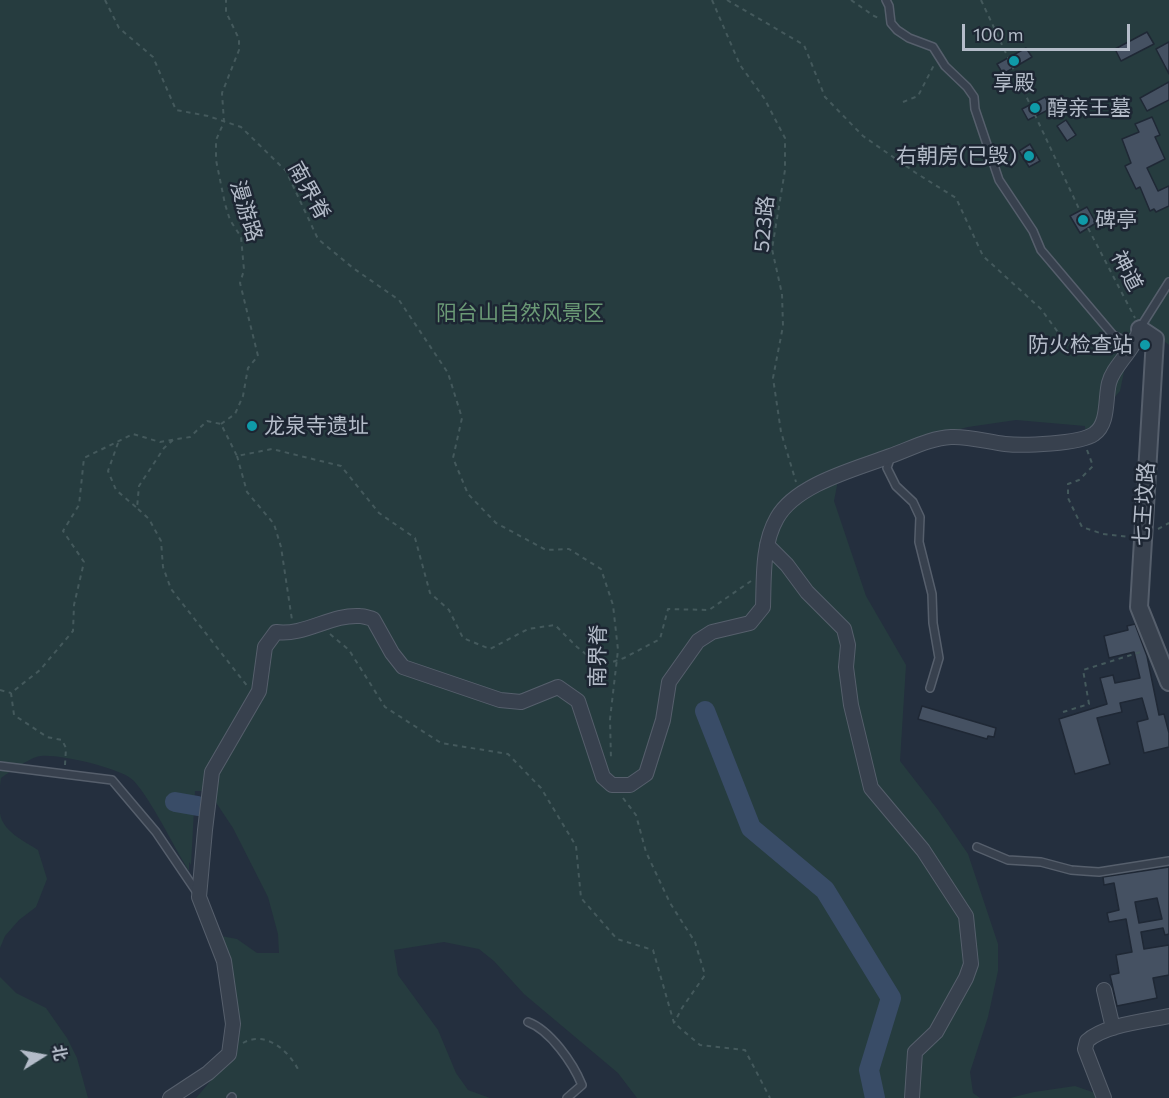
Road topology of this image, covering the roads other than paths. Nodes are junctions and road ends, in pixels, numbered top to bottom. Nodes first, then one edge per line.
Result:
1 (886, 0) edge
2 (1169, 282) edge
3 (1138, 333) junction
4 (891, 456) junction
5 (767, 545) junction
6 (1169, 682) edge
7 (930, 688) dead end
8 (0, 766) edge
9 (977, 847) dead end
10 (1169, 861) edge
11 (199, 897) junction
12 (1104, 990) dead end
13 (1169, 1016) edge
14 (528, 1022) dead end
15 (1113, 1028) junction
16 (170, 1098) edge
17 (567, 1098) edge
18 (912, 1098) edge
19 (1104, 1098) edge

1 - 3 lane
2 - 3 lane
3 - 4 street
3 - 6 street, 七王坟路
4 - 5 street
4 - 7 lane
5 - 11 street
5 - 18 street
8 - 11 lane
9 - 10 lane
11 - 16 street
12 - 15 street
13 - 15 street
14 - 17 lane
15 - 19 street

